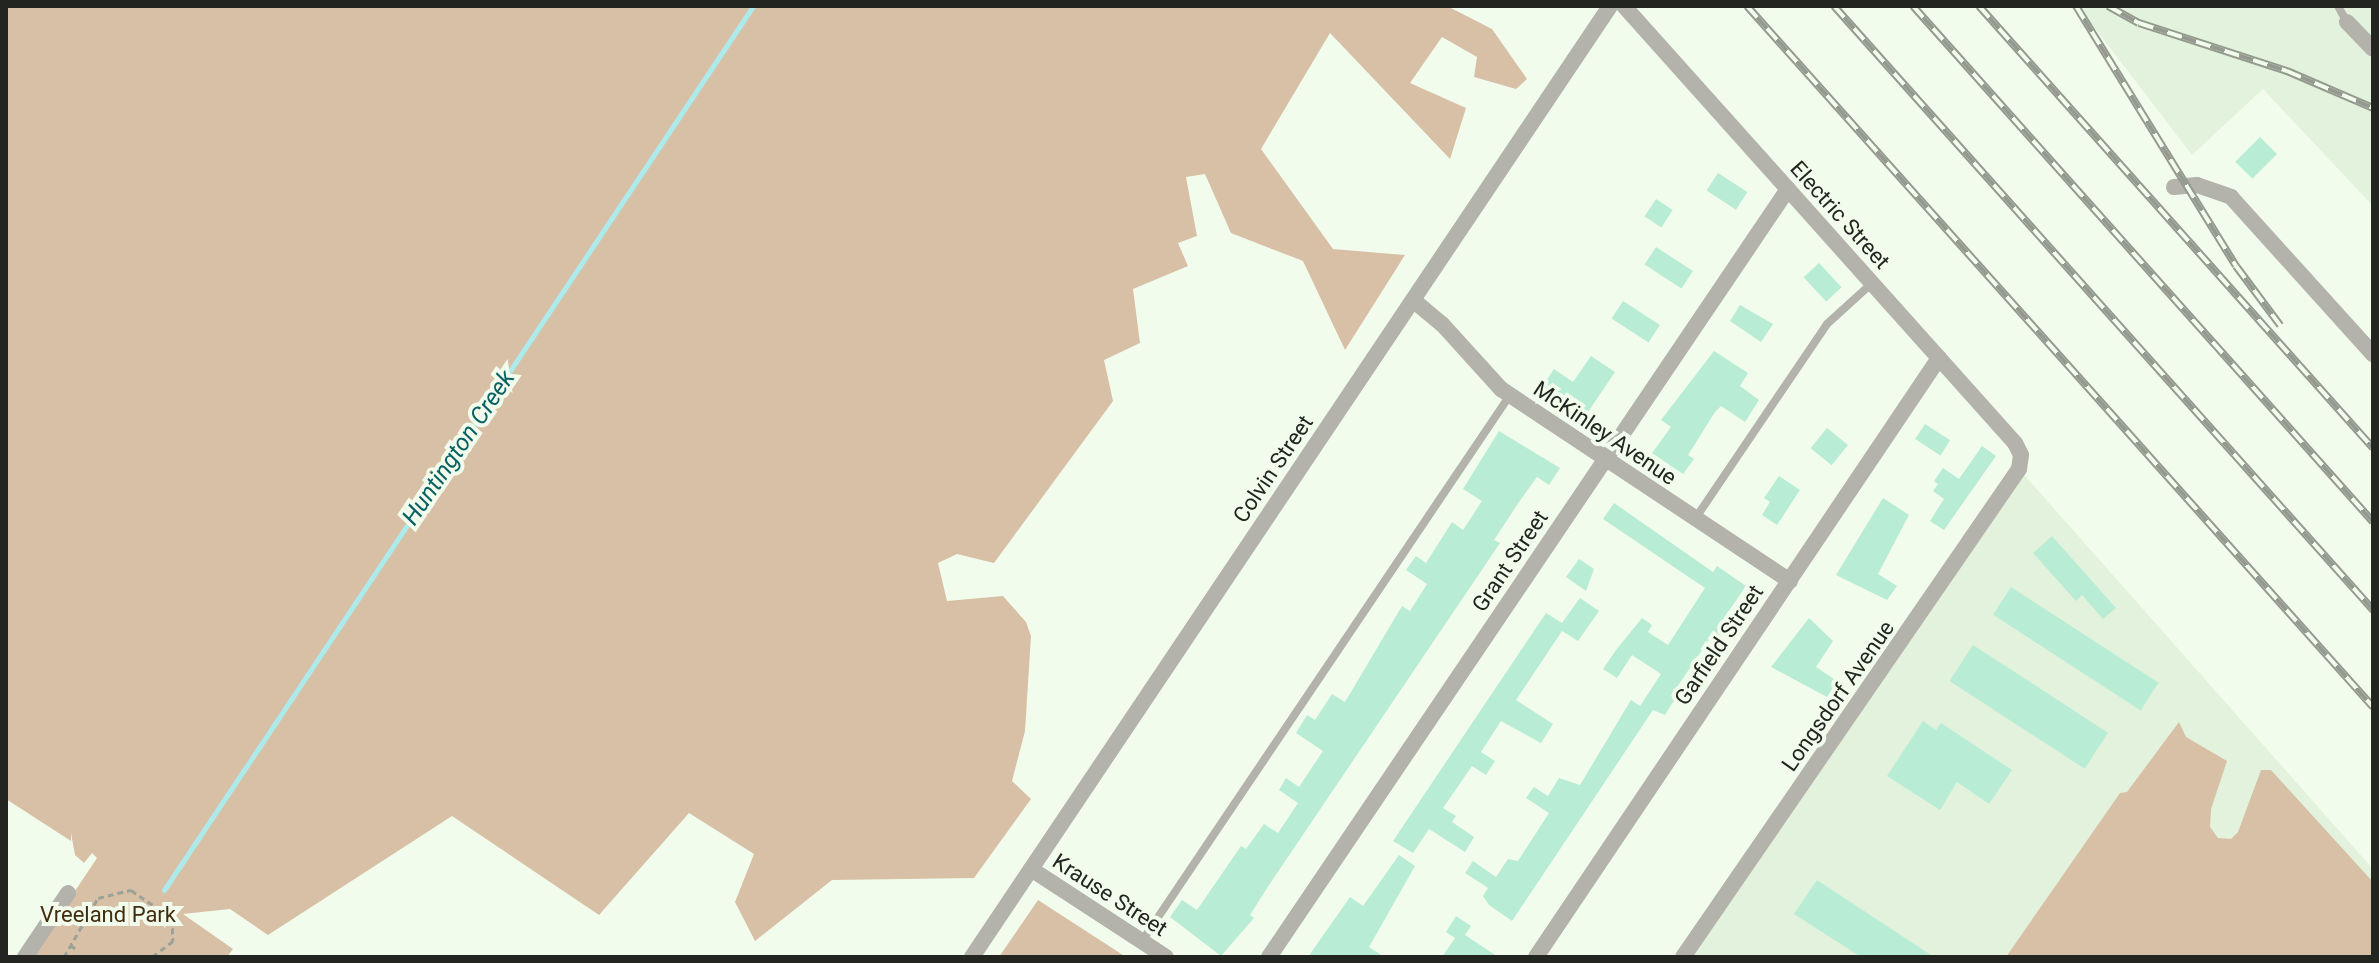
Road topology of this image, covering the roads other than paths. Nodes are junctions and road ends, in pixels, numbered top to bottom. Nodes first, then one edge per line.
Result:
1 (1610, 6) edge
2 (1624, 6) edge
3 (2338, 6) edge
4 (2347, 22) joint
5 (2373, 49) edge
6 (2174, 187) dead end
7 (1788, 189) junction
8 (1872, 283) junction
9 (1413, 300) junction
10 (2373, 354) edge
11 (1939, 358) junction
12 (1510, 395) junction
13 (2021, 455) joint
14 (1604, 461) junction
15 (1694, 520) junction
16 (1790, 581) junction
17 (1031, 869) junction
18 (68, 893) dead end
19 (1142, 942) junction
20 (25, 957) edge
21 (972, 957) edge
22 (1166, 957) edge
23 (1269, 957) edge
24 (1536, 957) edge
25 (1683, 957) edge

1 - 9 street, Colvin Street
2 - 7 street, Electric Street
3 - 4 lane
4 - 5 street
6 - 10 street
7 - 8 street, Electric Street
7 - 14 street, Grant Street
8 - 11 street, Electric Street
8 - 15 lane
9 - 12 street, McKinley Avenue
9 - 17 street, Colvin Street
11 - 13 street, Electric Street
11 - 16 street, Garfield Street
12 - 14 street, McKinley Avenue
12 - 19 lane
13 - 25 street, Longsdorf Avenue
14 - 15 street, McKinley Avenue
14 - 23 street, Grant Street
15 - 16 street, McKinley Avenue
16 - 24 street, Garfield Street
17 - 19 street, Krause Street
17 - 21 street, Colvin Street
18 - 20 street
19 - 22 street, Krause Street

